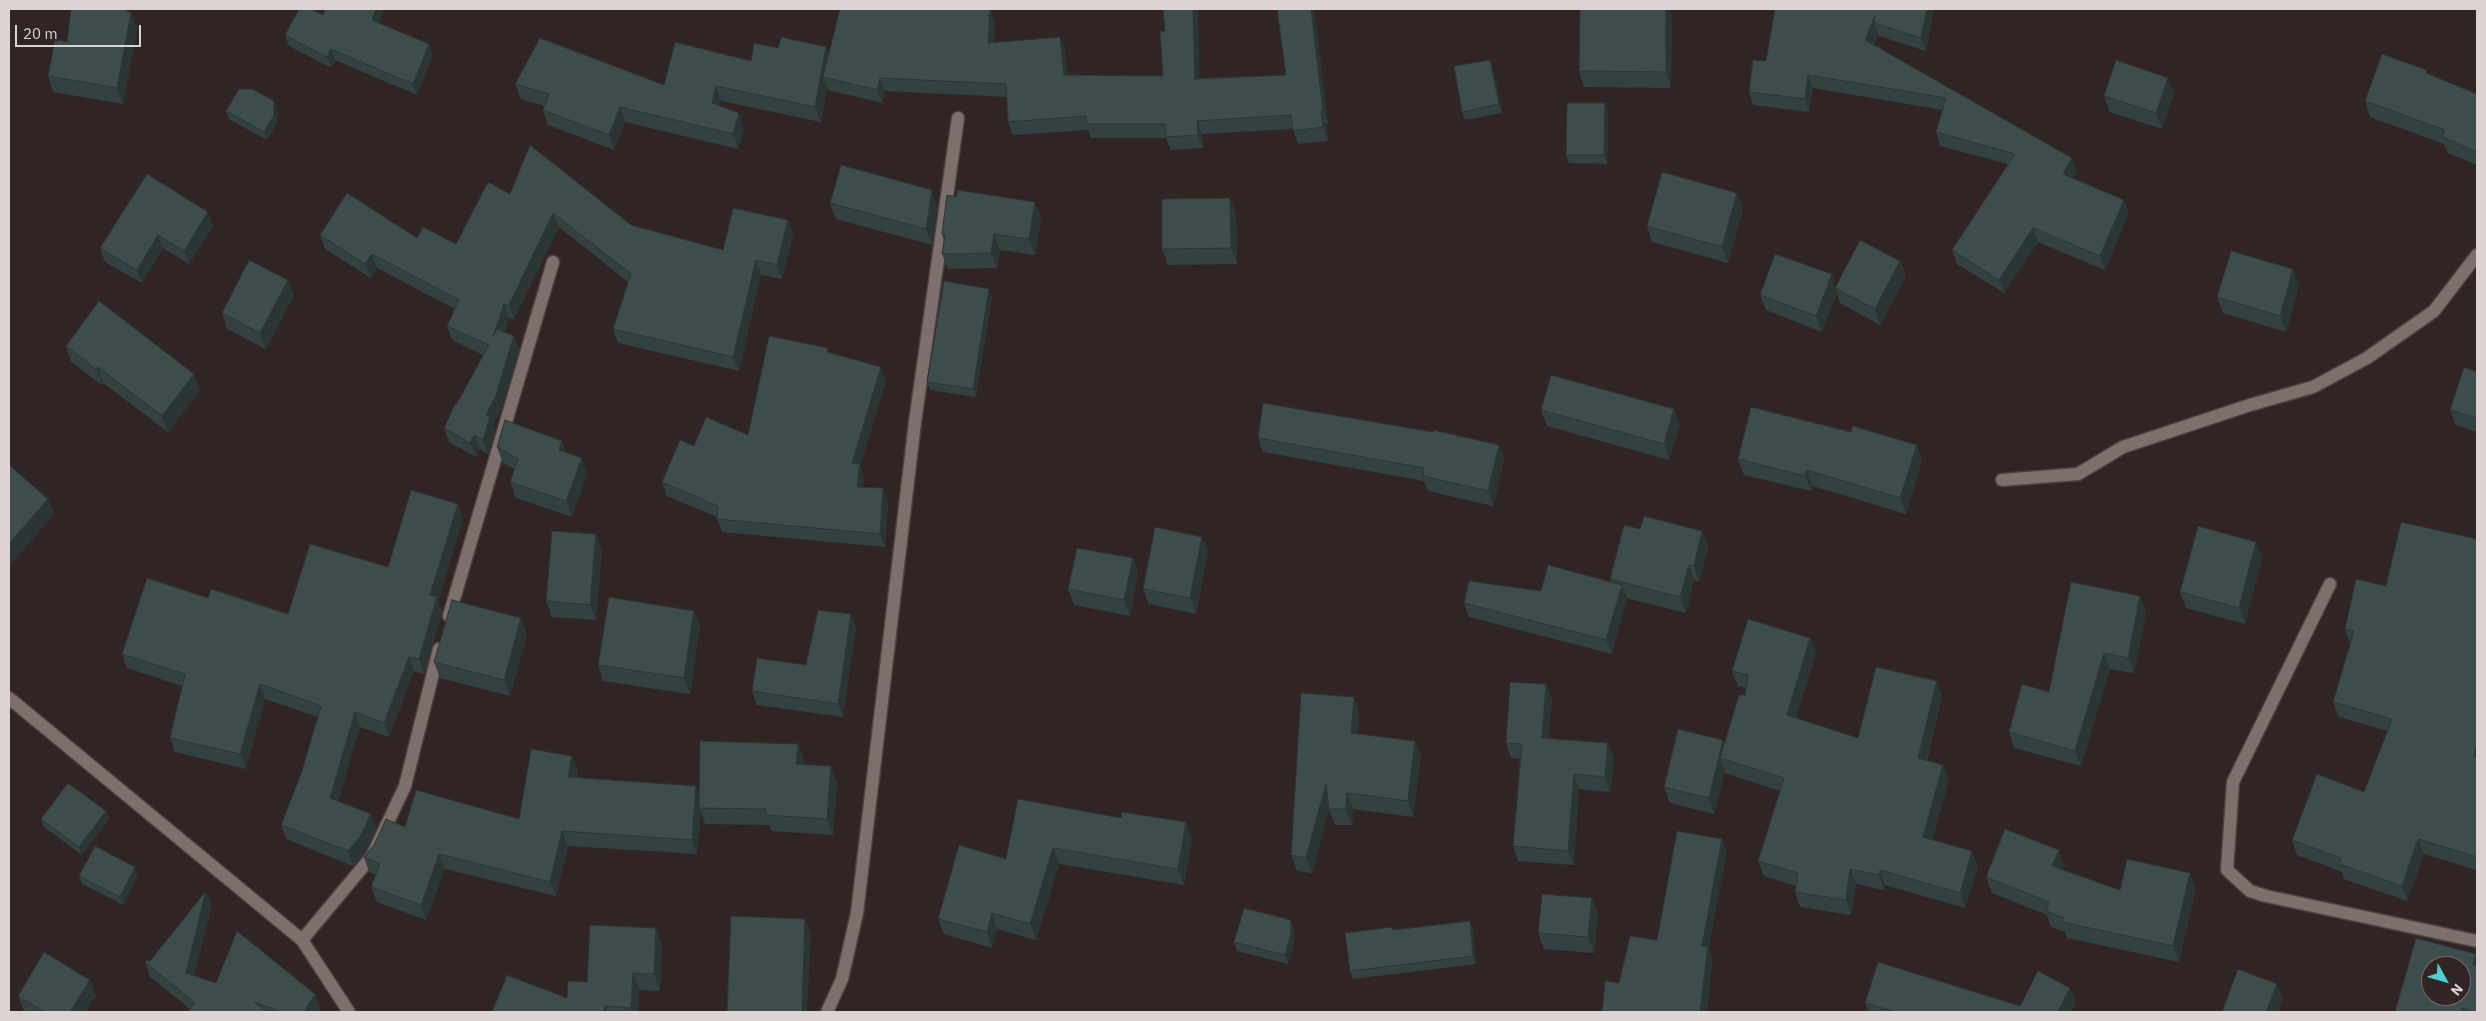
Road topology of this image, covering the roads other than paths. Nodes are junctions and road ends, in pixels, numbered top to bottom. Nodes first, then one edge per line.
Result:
1 (958, 118) dead end
2 (2477, 254) edge
3 (553, 262) dead end
4 (2002, 480) dead end
5 (2330, 584) dead end
6 (9, 698) edge
7 (302, 940) junction
8 (2477, 941) edge
9 (349, 1012) edge
10 (827, 1012) edge

1 - 10 street
2 - 4 street
3 - 7 street
5 - 8 street
6 - 7 street
7 - 9 street

